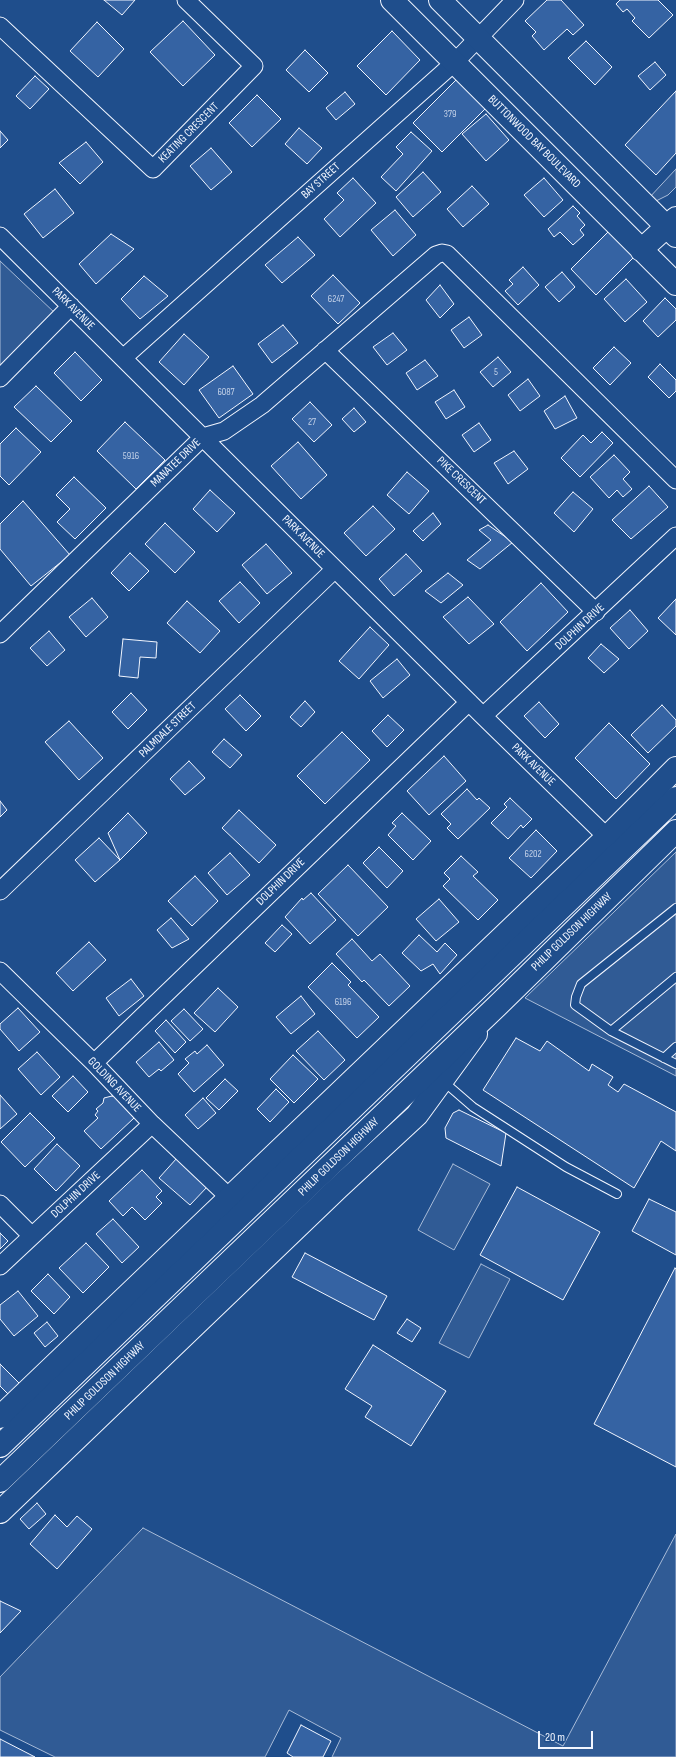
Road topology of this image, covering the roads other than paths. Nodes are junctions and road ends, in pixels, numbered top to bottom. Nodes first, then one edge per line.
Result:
1 (186, 0) edge
2 (392, 0) edge
3 (440, 0) edge
4 (515, 0) edge
5 (0, 26) edge
6 (479, 38) junction
7 (455, 62) junction
8 (673, 227) edge
9 (0, 236) edge
10 (641, 250) junction
11 (676, 284) edge
12 (71, 306) junction
13 (325, 350) junction
14 (123, 358) junction
15 (0, 378) edge
16 (203, 437) junction
17 (676, 480) edge
18 (676, 536) edge
19 (335, 569) junction
20 (596, 612) junction
21 (0, 634) edge
22 (469, 702) junction
23 (483, 716) junction
24 (676, 768) edge
25 (676, 798) edge
26 (676, 831) edge
27 (607, 837) junction
28 (0, 891) edge
29 (676, 908) edge
30 (0, 971) edge
31 (676, 977) edge
32 (497, 1006) junction
33 (611, 1031) junction
34 (676, 1048) edge
35 (664, 1058) junction
36 (94, 1063) junction
37 (676, 1064) edge
38 (442, 1081) junction
39 (152, 1124) junction
40 (617, 1194) dead end
41 (229, 1197) junction
42 (0, 1204) edge
43 (32, 1236) junction
44 (0, 1266) edge
45 (0, 1417) edge
46 (0, 1446) edge
47 (0, 1481) edge
48 (0, 1512) edge

1 - 5 street, KEATING CRESCENT
2 - 7 street, BUTTONWOOD BAY BOULEVARD
3 - 6 street
4 - 6 street, BAY STREET
6 - 7 street, BAY STREET
6 - 8 street
7 - 10 street, BUTTONWOOD BAY BOULEVARD
7 - 14 street, BAY STREET
8 - 10 street
9 - 12 street, PARK AVENUE
10 - 11 street, BUTTONWOOD BAY BOULEVARD
12 - 14 street, PARK AVENUE
12 - 15 street
13 - 16 street, MANATEE DRIVE
13 - 17 street, MANATEE DRIVE
13 - 20 street, PIKE CRESCENT
14 - 16 street, PARK AVENUE
16 - 19 street, PARK AVENUE
16 - 21 street, MANATEE DRIVE
18 - 20 street, DOLPHIN DRIVE
19 - 22 street, PARK AVENUE
19 - 28 street, PALMDALE STREET
20 - 23 street, DOLPHIN DRIVE
22 - 23 street, PARK AVENUE
22 - 36 street, DOLPHIN DRIVE
23 - 27 street, PARK AVENUE
24 - 27 street
25 - 46 street, PHILIP GOLDSON HIGHWAY
26 - 32 street, PHILIP GOLDSON HIGHWAY
27 - 41 street
29 - 33 lane
30 - 36 street, GOLDING AVENUE
31 - 33 lane
32 - 38 street
32 - 47 street, PHILIP GOLDSON HIGHWAY
33 - 35 lane
34 - 35 lane
35 - 37 lane
36 - 39 street, GOLDING AVENUE
38 - 40 lane
38 - 48 street
39 - 41 street, GOLDING AVENUE
39 - 43 street, DOLPHIN DRIVE
41 - 45 street
42 - 43 street
43 - 44 street, DOLPHIN DRIVE

